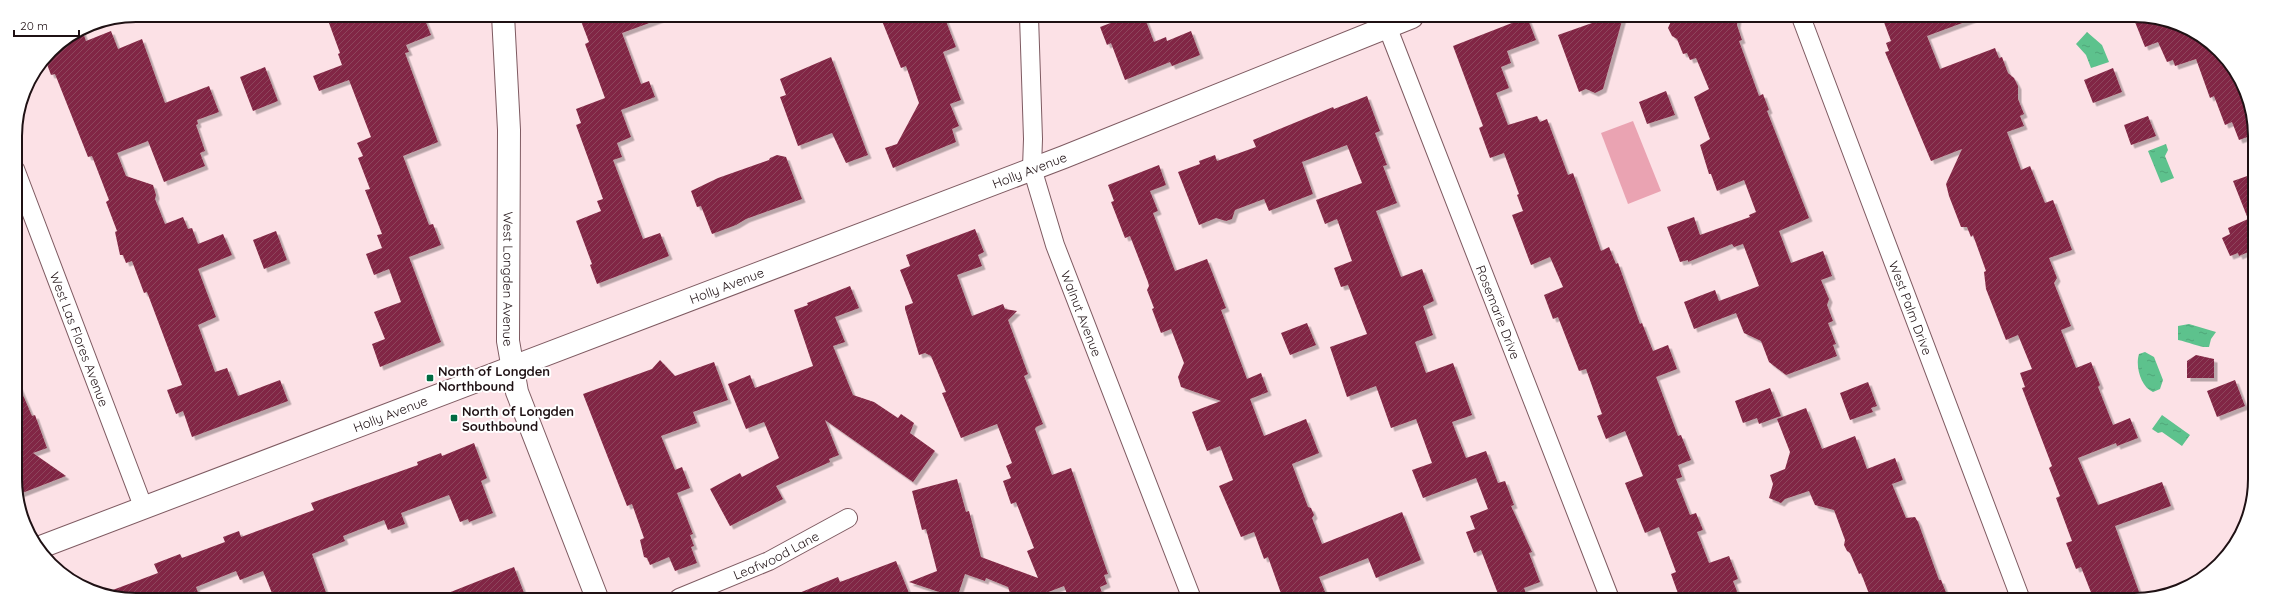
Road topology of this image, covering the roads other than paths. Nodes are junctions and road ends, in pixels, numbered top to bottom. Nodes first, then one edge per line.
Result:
1 (503, 22) edge
2 (1030, 22) edge
3 (1397, 22) edge
4 (1803, 22) edge
5 (1387, 26) junction
6 (1032, 168) junction
7 (22, 185) edge
8 (513, 367) junction
9 (144, 509) junction
10 (848, 518) dead end
11 (44, 546) edge
12 (595, 593) edge
13 (692, 593) edge
14 (1190, 593) edge
15 (1608, 593) edge
16 (2018, 593) edge

1 - 8 street, West Longden Avenue
2 - 6 street, Walnut Avenue
3 - 5 street, Holly Avenue
4 - 16 street, West Palm Drive
5 - 6 street, Holly Avenue
5 - 15 street, Rosemarie Drive
6 - 8 street, Holly Avenue
6 - 14 street, Walnut Avenue
7 - 9 street, West Las Flores Avenue
8 - 9 street, Holly Avenue
8 - 12 street, West Longden Avenue
9 - 11 street, Holly Avenue
10 - 13 street, Leafwood Lane

